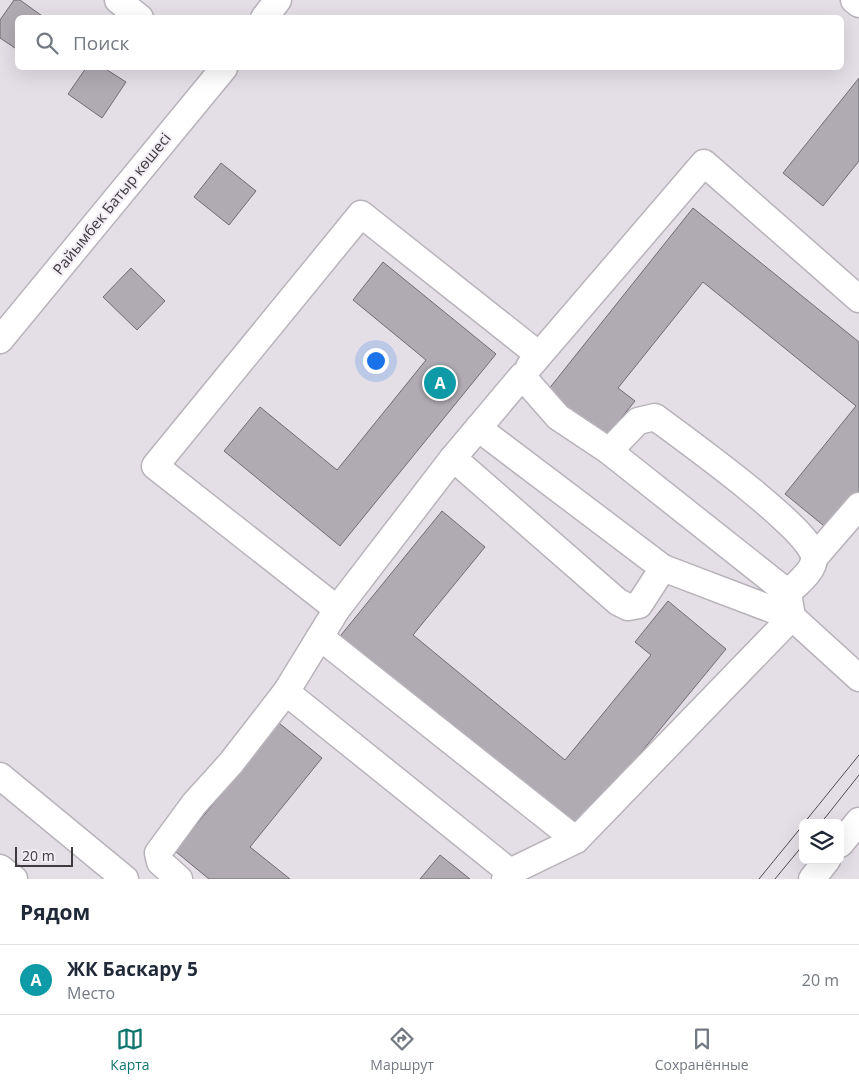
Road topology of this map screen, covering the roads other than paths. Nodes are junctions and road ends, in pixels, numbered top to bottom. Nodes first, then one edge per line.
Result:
1 (118, 0) edge
2 (278, 0) edge
3 (854, 0) edge
4 (859, 4) edge
5 (136, 15) edge
6 (266, 15) edge
7 (214, 71) edge
8 (859, 299) edge
9 (0, 340) edge
10 (539, 354) junction
11 (522, 376) junction
12 (478, 428) junction
13 (609, 452) junction
14 (453, 458) junction
15 (859, 506) edge
16 (814, 558) junction
17 (663, 568) junction
18 (790, 605) junction
19 (337, 609) junction
20 (320, 637) junction
21 (859, 678) edge
22 (286, 692) junction
23 (0, 776) edge
24 (859, 820) edge
25 (844, 839) edge
26 (576, 840) junction
27 (824, 864) edge
28 (0, 868) edge
29 (508, 876) edge
30 (14, 879) edge
31 (125, 879) edge
32 (179, 879) edge
33 (812, 879) edge

1 - 5 street
2 - 6 street
3 - 4 street
7 - 9 street, Райымбек Батыр көшесі
8 - 10 street
10 - 11 street
10 - 19 street
11 - 12 street
11 - 13 street
12 - 14 street
12 - 17 street
13 - 16 street
13 - 18 street
14 - 17 street
14 - 19 street
15 - 16 street
16 - 18 street
17 - 18 street
18 - 21 street
18 - 26 street
19 - 20 street
20 - 22 street
20 - 26 street
22 - 29 street
22 - 32 street
23 - 31 street
24 - 25 street
26 - 29 street
27 - 33 street
28 - 30 street

